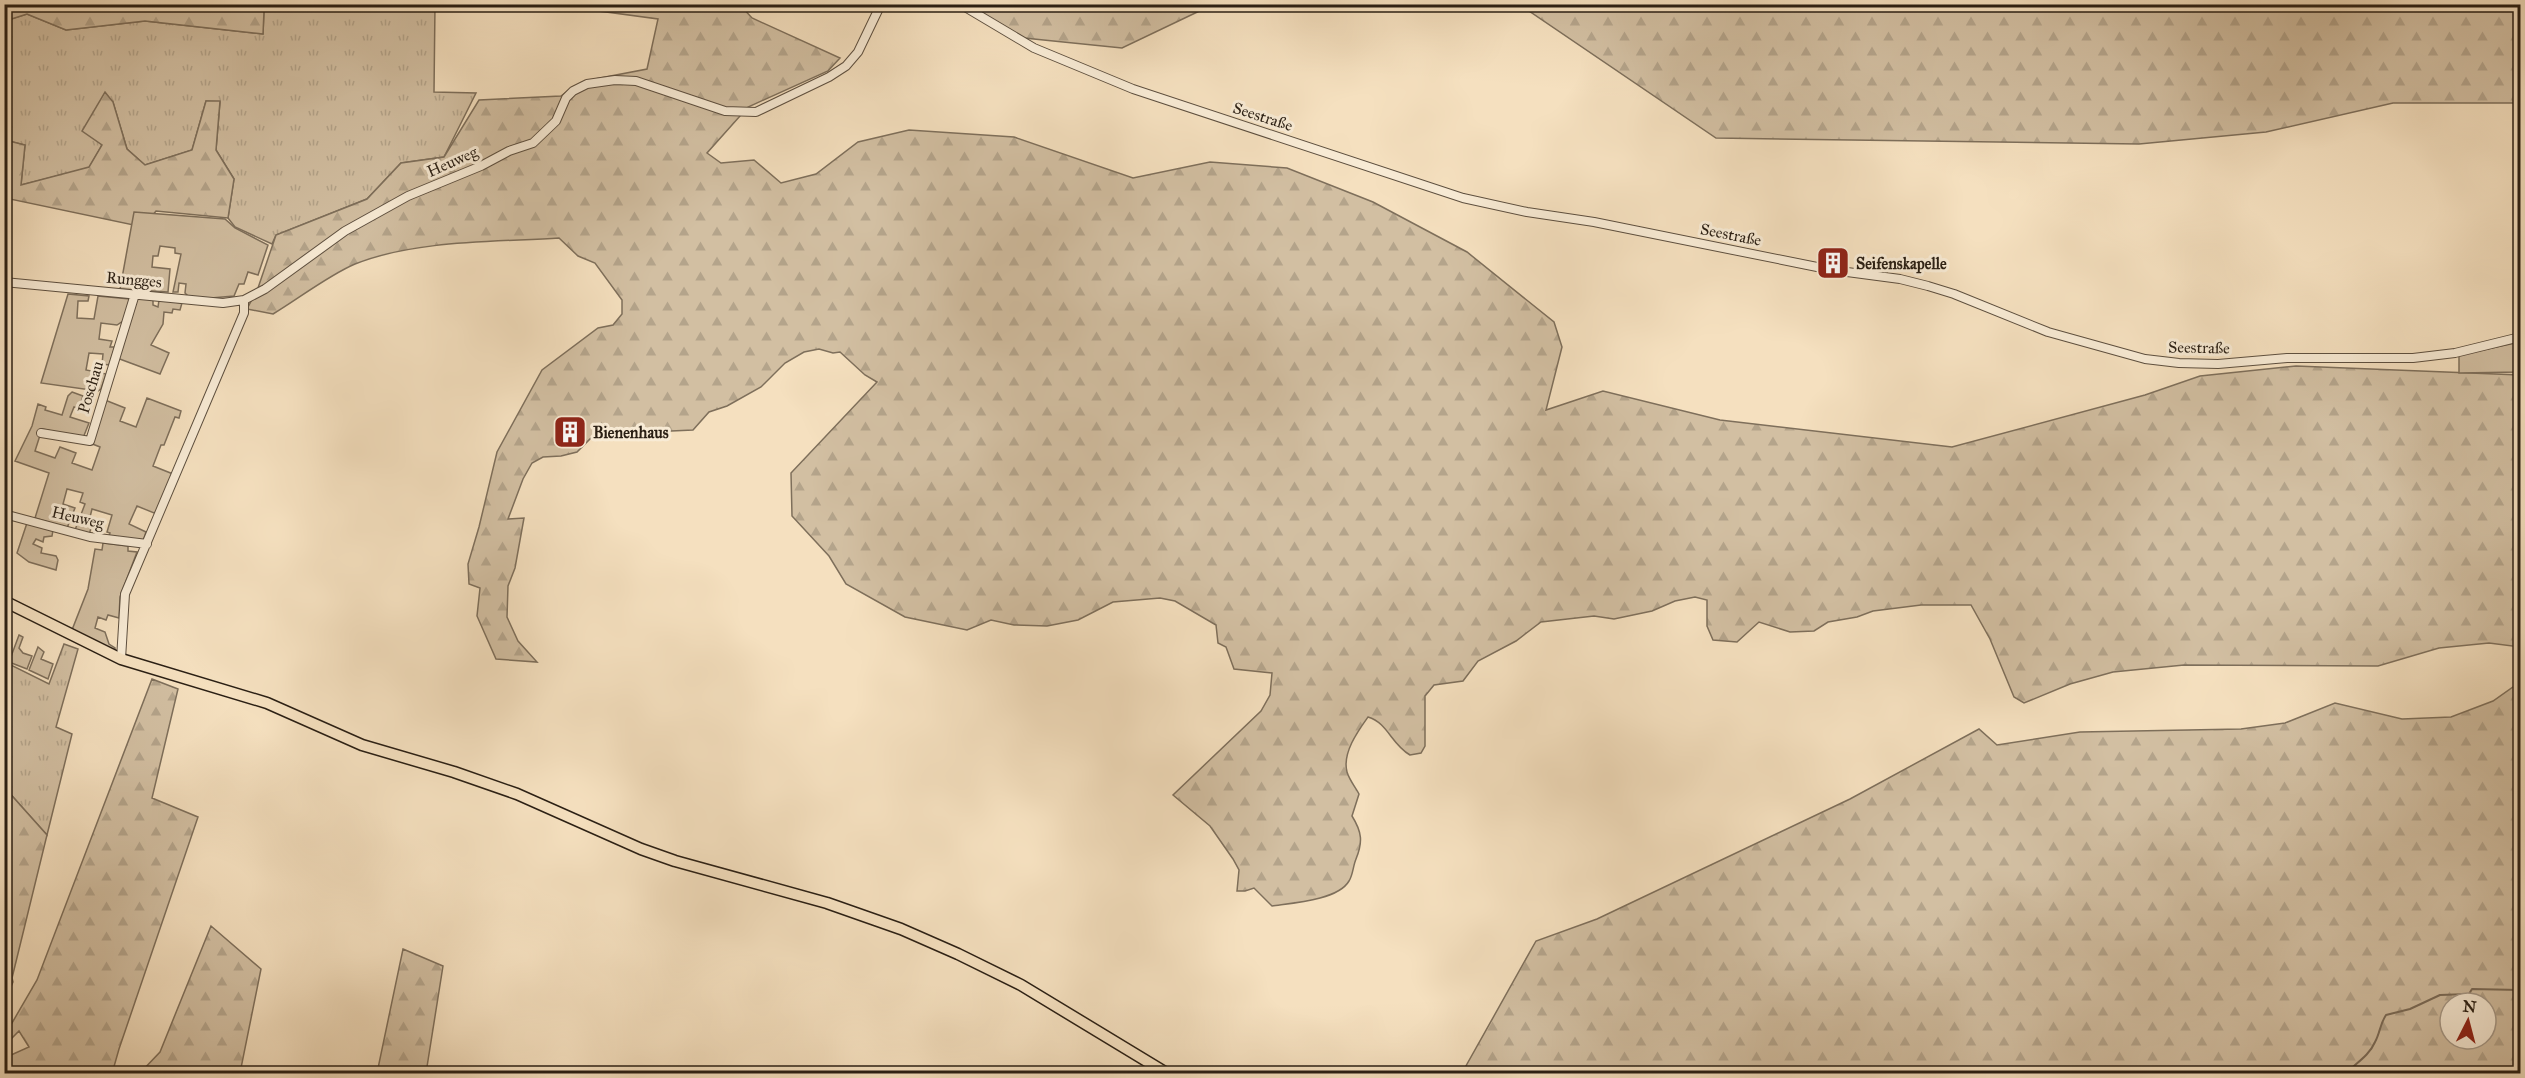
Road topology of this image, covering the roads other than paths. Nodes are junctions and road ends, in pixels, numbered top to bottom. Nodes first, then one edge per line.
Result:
1 (881, 4) edge
2 (960, 4) edge
3 (4, 282) edge
4 (135, 294) junction
5 (244, 300) junction
6 (2520, 337) edge
7 (41, 433) dead end
8 (4, 514) edge
9 (147, 544) junction
10 (4, 601) edge
11 (121, 659) junction
12 (1168, 1074) edge

1 - 5 street, Heuweg
2 - 6 street, Seestraße
3 - 4 street, Rungges
4 - 5 street, Rungges
4 - 7 street, Poschau
5 - 9 street
8 - 9 street, Heuweg
9 - 11 street
10 - 11 main road
11 - 12 main road

